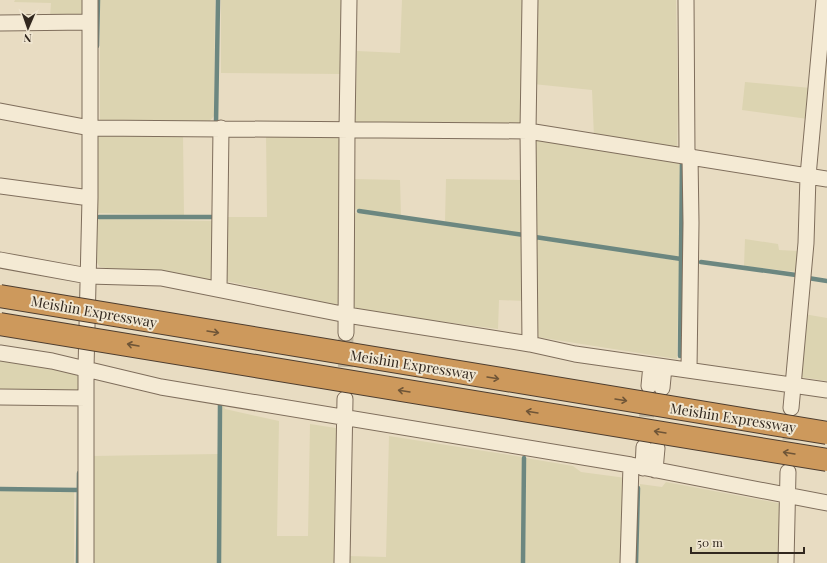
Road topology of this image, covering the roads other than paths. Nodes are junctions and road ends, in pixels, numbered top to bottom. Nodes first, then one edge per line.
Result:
1 (90, 0) edge
2 (349, 0) edge
3 (530, 0) edge
4 (686, 0) edge
5 (824, 0) edge
6 (90, 22) junction
7 (0, 23) edge
8 (0, 111) edge
9 (90, 128) junction
10 (221, 128) junction
11 (347, 130) junction
12 (528, 131) junction
13 (690, 156) junction
14 (808, 176) junction
15 (827, 179) edge
16 (0, 186) edge
17 (90, 198) junction
18 (0, 260) edge
19 (88, 276) junction
20 (219, 289) junction
21 (0, 296) edge
22 (347, 315) junction
23 (0, 324) edge
24 (346, 333) tunnel mouth
25 (530, 344) junction
26 (0, 353) edge
27 (658, 366) junction
28 (86, 370) junction
29 (689, 370) junction
30 (793, 385) junction
31 (656, 387) tunnel mouth
32 (827, 390) edge
33 (0, 397) edge
34 (86, 398) junction
35 (345, 399) tunnel mouth
36 (792, 408) tunnel mouth
37 (345, 416) junction
38 (827, 433) edge
39 (651, 447) tunnel mouth
40 (827, 460) edge
41 (643, 468) junction
42 (788, 472) tunnel mouth
43 (787, 496) junction
44 (827, 503) edge
45 (86, 563) edge
46 (342, 563) edge
47 (628, 563) edge
48 (786, 563) edge

1 - 6 street
2 - 11 street
3 - 12 street
4 - 13 street
5 - 14 street
6 - 7 street
6 - 9 street
8 - 9 street
9 - 10 street
9 - 17 street
10 - 11 street
10 - 20 street
11 - 12 street
11 - 22 street
12 - 13 street
12 - 25 street
13 - 14 street
13 - 29 street
14 - 15 street
14 - 30 street
16 - 17 street
17 - 19 street
18 - 19 street
19 - 20 street
19 - 28 street
20 - 22 street
21 -> 38 highway, Meishin Expressway, bridge
22 - 24 street
22 - 25 street
40 -> 23 highway, Meishin Expressway, bridge
25 - 27 street
26 - 28 street
27 - 29 street
27 - 31 street
28 - 34 street
28 - 37 street
29 - 30 street
30 - 32 street
30 - 36 street
33 - 34 street
34 - 45 street
35 - 37 street
37 - 41 street
37 - 46 street
39 - 41 street
41 - 43 street
41 - 47 street
42 - 43 street
43 - 44 street
43 - 48 street

